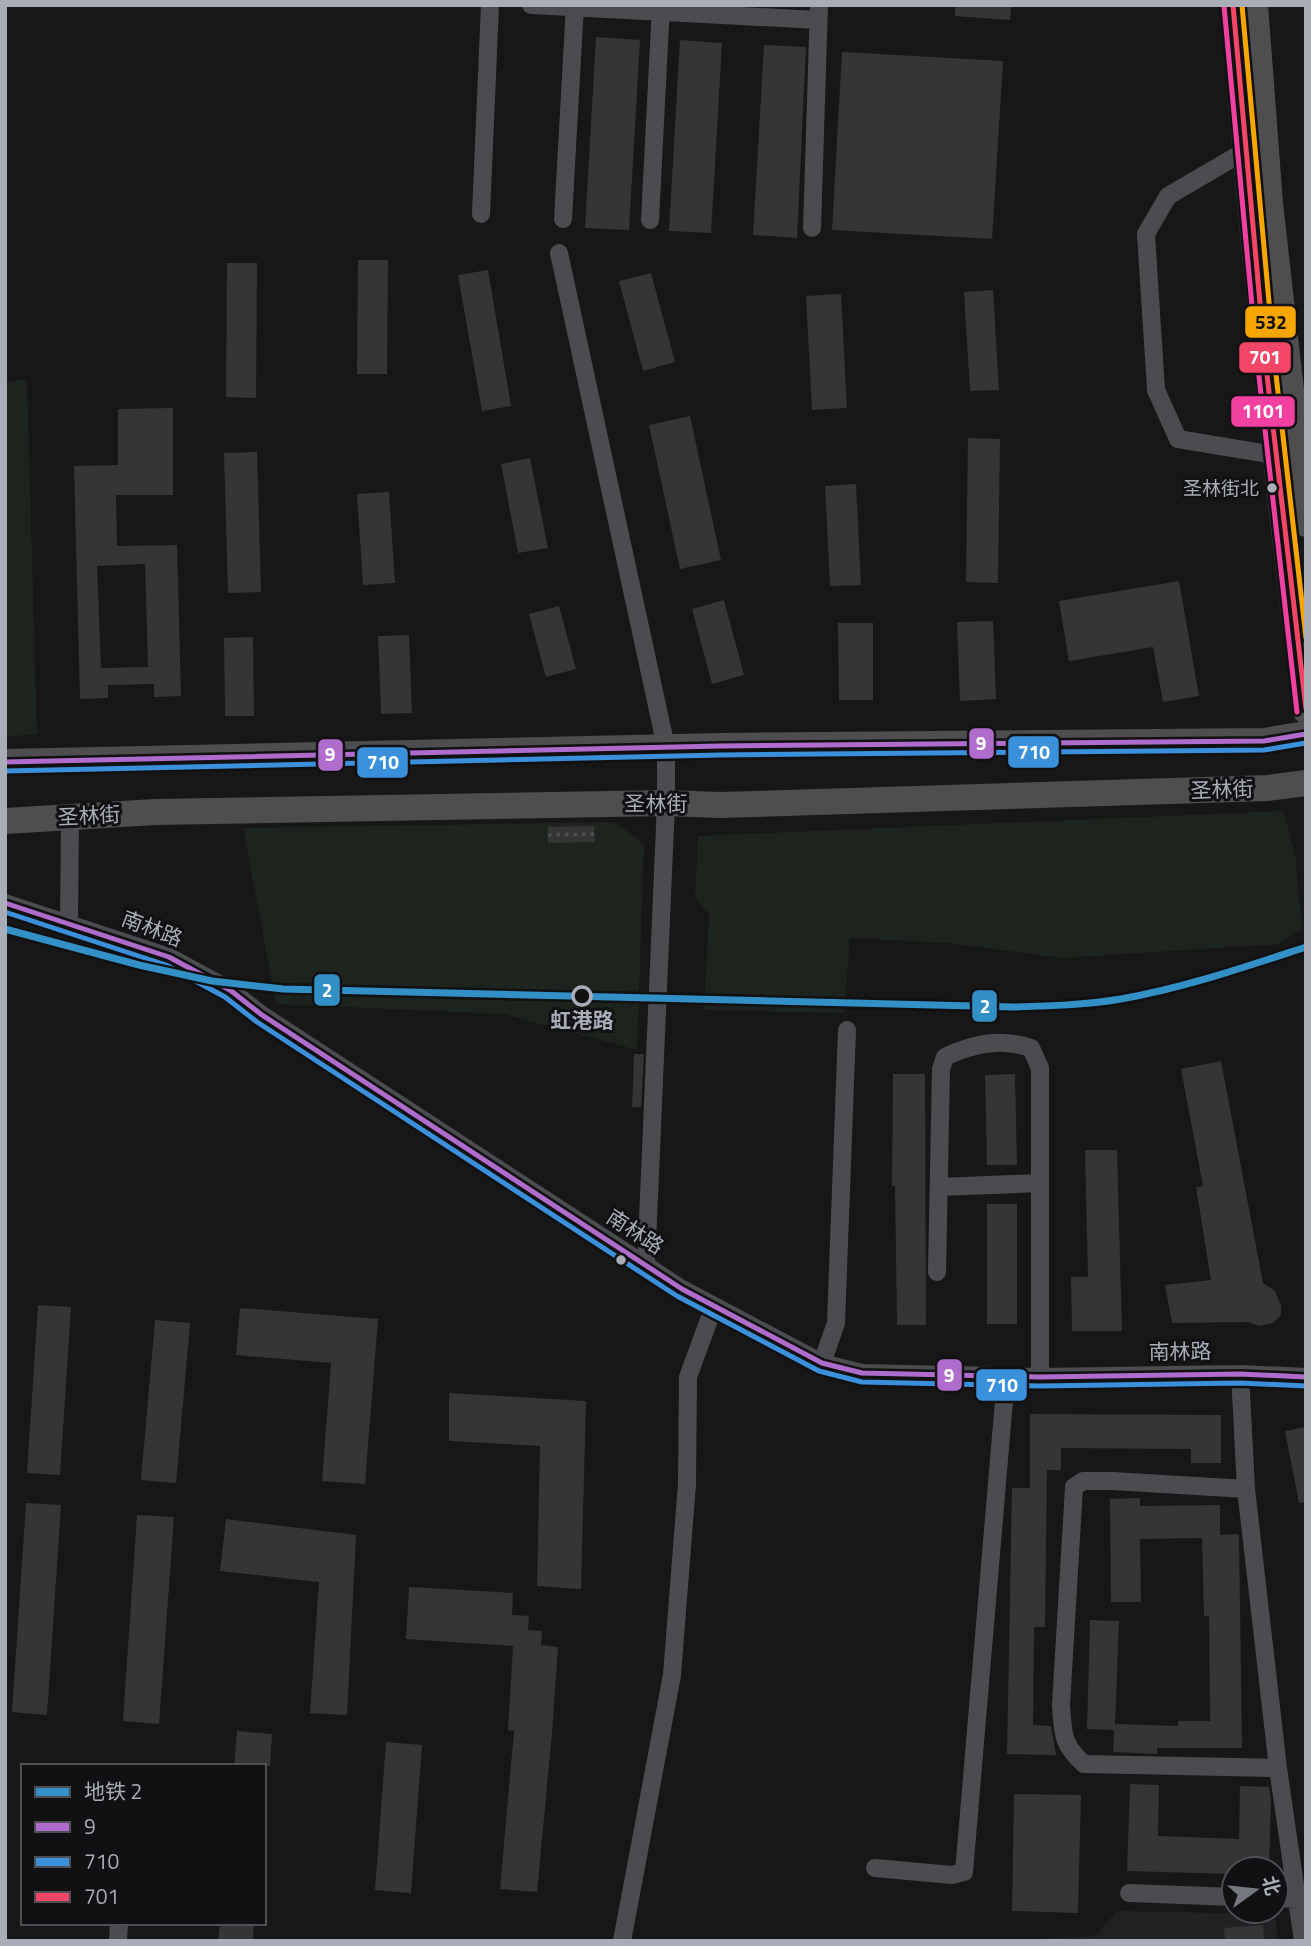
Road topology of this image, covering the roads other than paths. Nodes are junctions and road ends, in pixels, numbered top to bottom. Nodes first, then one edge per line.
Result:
1 (490, 5) edge
2 (531, 5) edge
3 (1233, 5) edge
4 (1255, 5) edge
5 (575, 6) edge
6 (660, 8) edge
7 (750, 11) edge
8 (819, 13) edge
9 (1245, 151) junction
10 (481, 214) dead end
11 (563, 219) dead end
12 (650, 220) dead end
13 (812, 228) dead end
14 (559, 253) dead end
15 (1275, 455) junction
16 (1306, 524) edge
17 (1306, 711) edge
18 (1306, 734) edge
19 (666, 747) junction
20 (5, 762) edge
21 (1306, 783) edge
22 (666, 803) junction
23 (70, 817) junction
24 (5, 821) edge
25 (5, 902) edge
26 (69, 923) junction
27 (847, 1030) dead end
28 (1040, 1183) junction
29 (939, 1187) junction
30 (646, 1266) junction
31 (937, 1272) dead end
32 (714, 1306) junction
33 (822, 1363) junction
34 (1240, 1374) junction
35 (1006, 1377) junction
36 (1040, 1377) junction
37 (1306, 1377) edge
38 (1246, 1489) junction
39 (1278, 1768) junction
40 (875, 1868) dead end
41 (1129, 1893) dead end
42 (1220, 1896) edge
43 (1290, 1899) edge
44 (1298, 1899) junction
45 (622, 1941) edge
46 (1303, 1941) edge

1 - 10 street
2 - 5 street
3 - 9 highway
4 - 16 highway
5 - 6 street
5 - 11 street
6 - 7 street
6 - 12 street
7 - 8 street
8 - 13 street
9 - 15 highway
9 - 15 street
14 - 19 street
15 - 17 highway
18 - 19 highway
19 - 20 highway
19 - 22 street
21 - 22 highway, 圣林街
22 - 23 highway, 圣林街
22 - 30 street
23 - 24 highway, 圣林街
23 - 26 street
25 - 26 street, 南林路
26 - 30 street, 南林路
27 - 33 street
28 - 29 street
28 - 29 street
28 - 36 street
29 - 31 street
30 - 32 street, 南林路
32 - 33 street, 南林路
32 - 45 street
33 - 35 street, 南林路
34 - 36 street, 南林路
34 - 37 street, 南林路
34 - 38 street
35 - 36 street, 南林路
35 - 40 street
38 - 39 street
38 - 39 street
39 - 44 street
41 - 42 street
43 - 44 street
44 - 46 street

